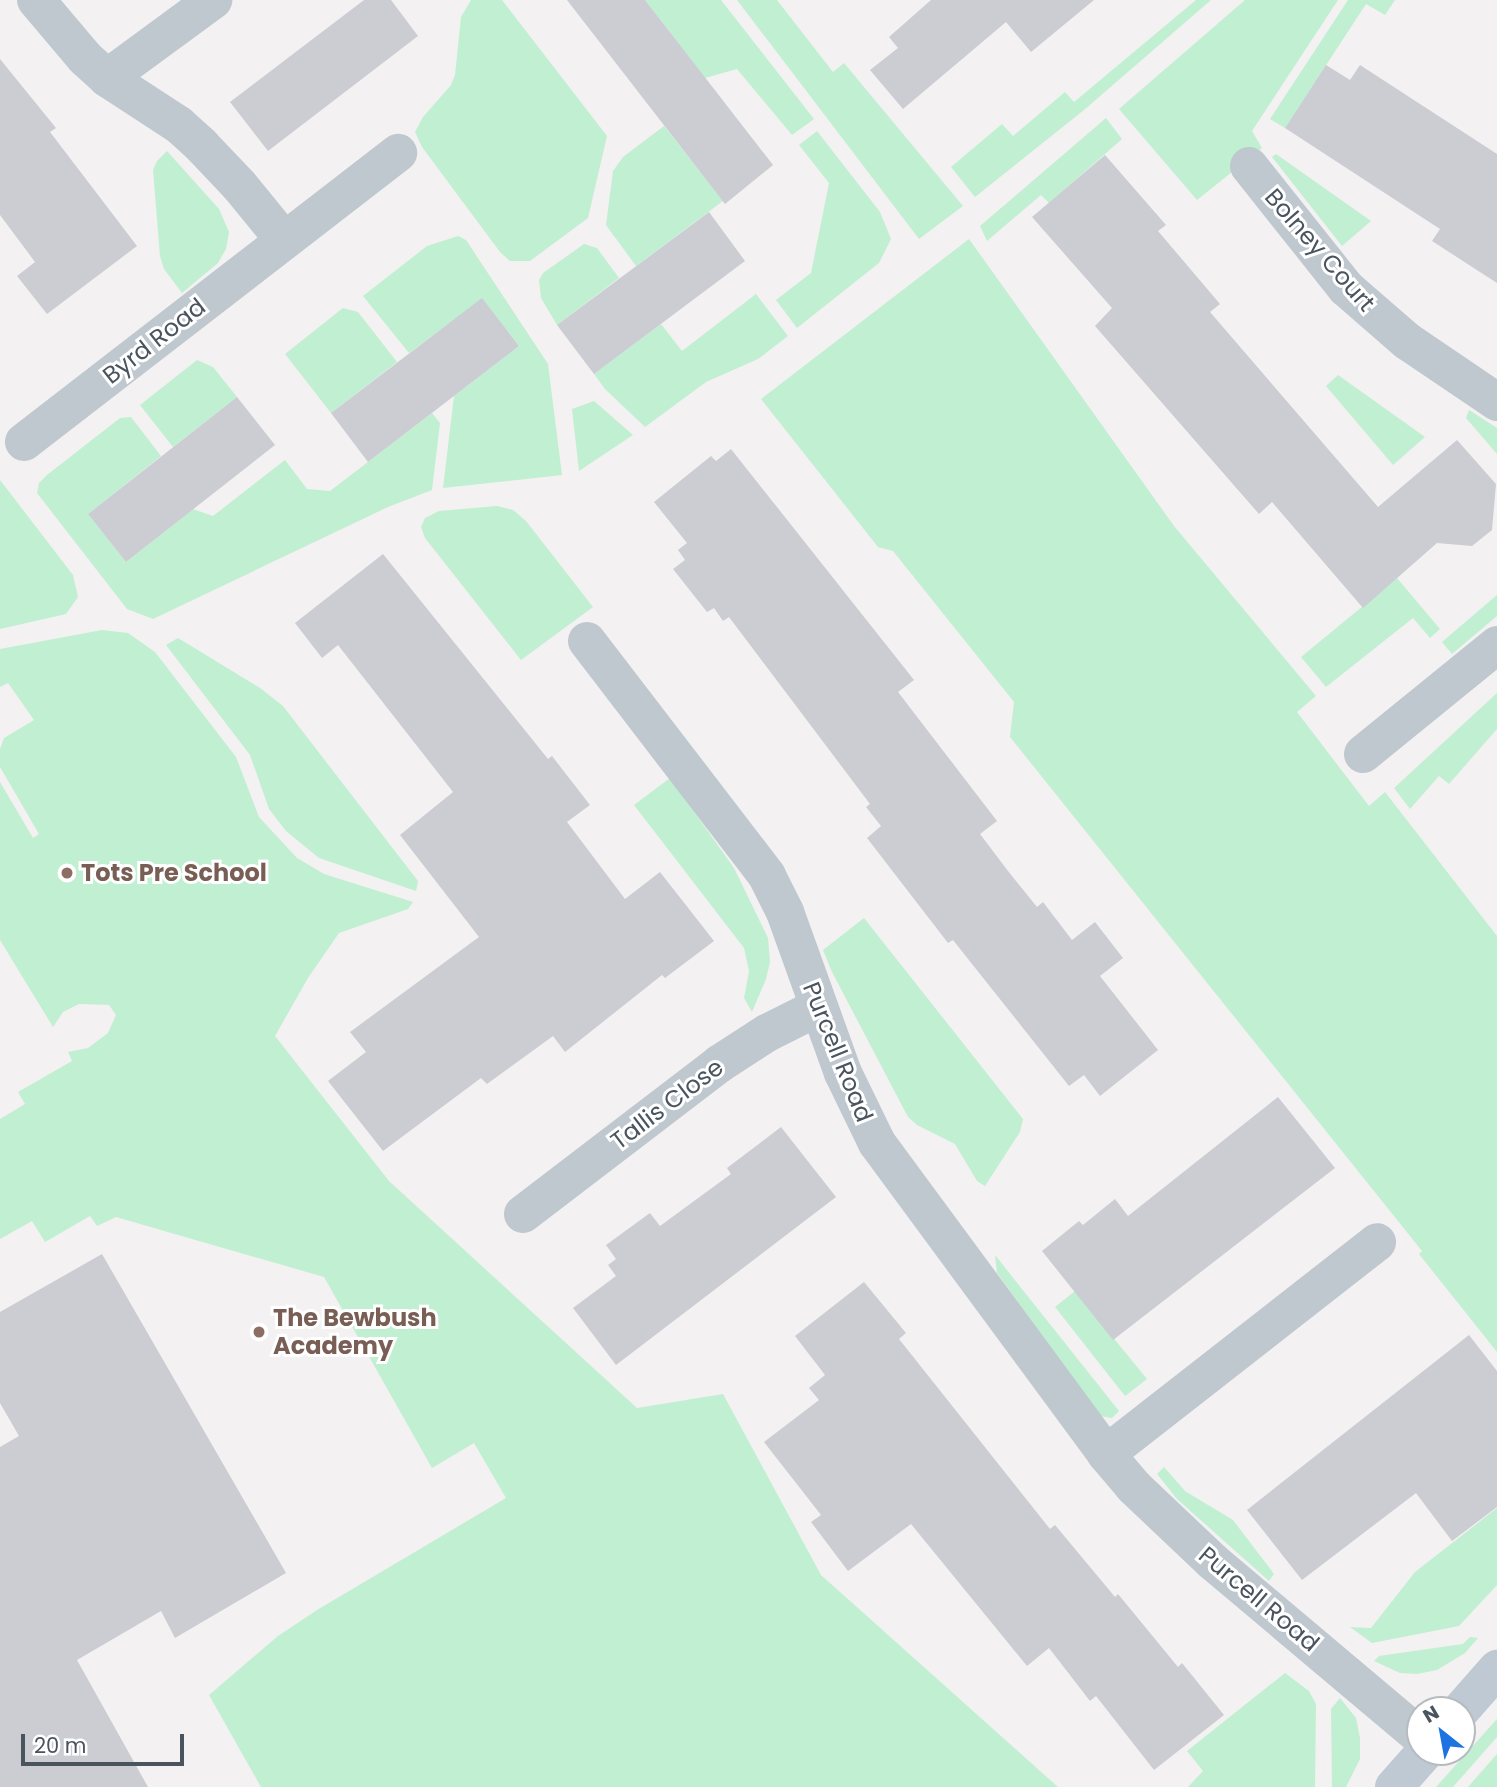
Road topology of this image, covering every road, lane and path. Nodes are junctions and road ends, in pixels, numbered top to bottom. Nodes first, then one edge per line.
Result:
1 (36, 0) edge
2 (213, 0) edge
3 (107, 78) junction
4 (398, 153) dead end
5 (1249, 166) dead end
6 (284, 240) junction
7 (1497, 402) edge
8 (24, 442) dead end
9 (587, 641) dead end
10 (1497, 645) edge
11 (1363, 754) dead end
12 (819, 1007) junction
13 (523, 1214) dead end
14 (1377, 1242) dead end
15 (1107, 1454) junction
16 (1497, 1669) edge
17 (1473, 1696) edge
18 (1406, 1724) edge
19 (1412, 1766) edge
20 (1394, 1787) edge

1 - 3 street
2 - 3 street
3 - 6 street
4 - 6 street, Byrd Road
5 - 7 street, Bolney Court
6 - 8 street, Byrd Road
9 - 12 street, Purcell Road
10 - 11 street
12 - 13 street, Tallis Close
12 - 15 street, Purcell Road
14 - 15 street
15 - 18 street, Purcell Road
16 - 17 street
19 - 20 street

